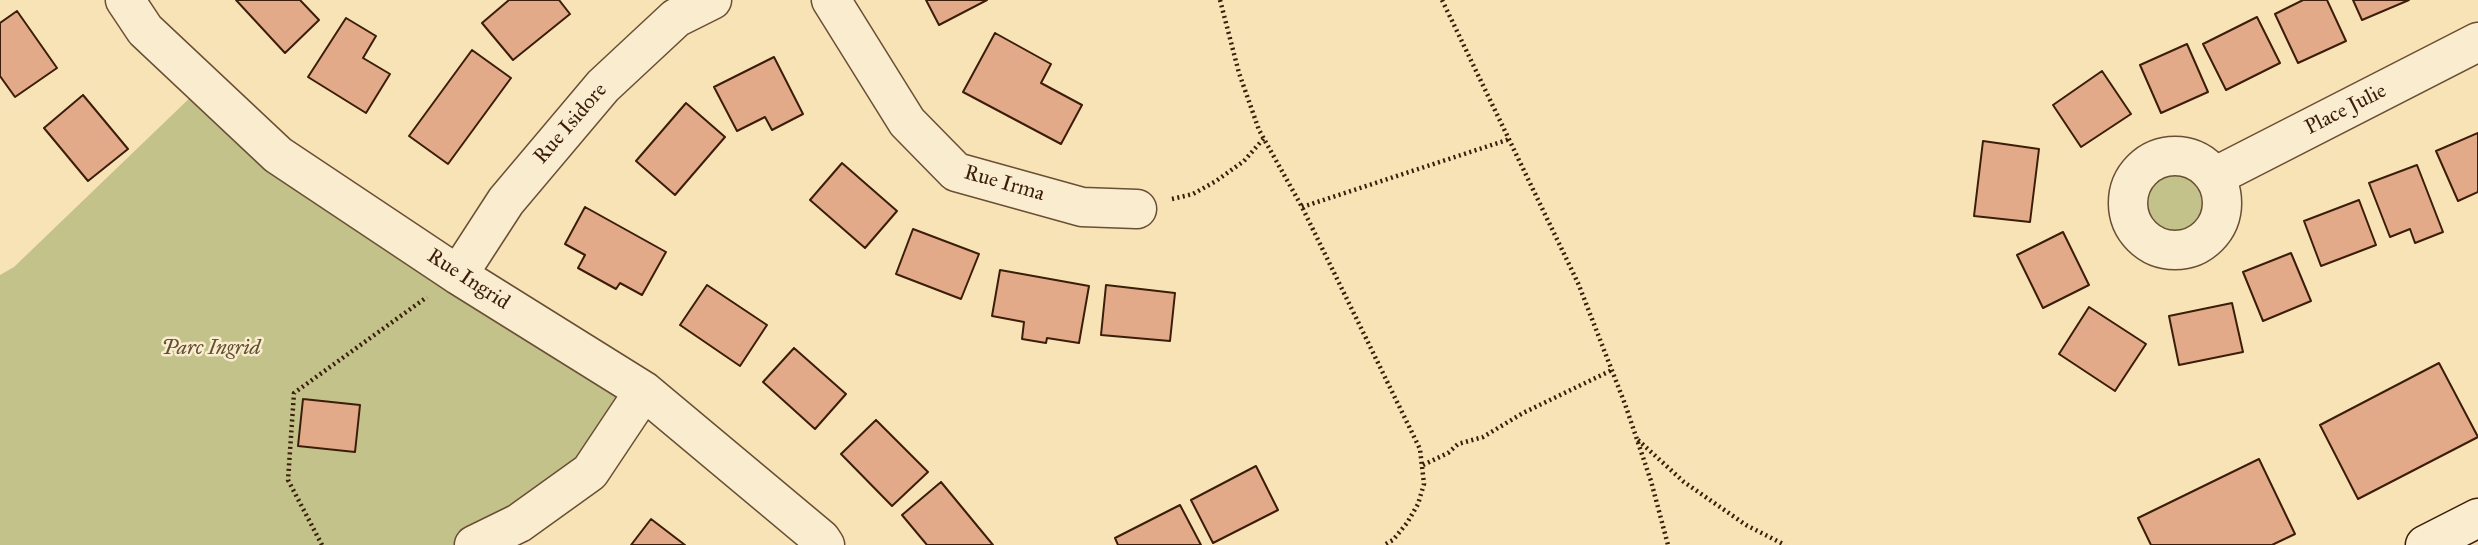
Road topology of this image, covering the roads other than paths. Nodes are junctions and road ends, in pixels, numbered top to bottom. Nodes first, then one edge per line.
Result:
1 (125, 0) edge
2 (712, 0) edge
3 (831, 0) edge
4 (2478, 42) edge
5 (2214, 177) dead end
6 (1137, 209) road end
7 (457, 275) junction
8 (645, 391) junction
9 (2478, 518) edge
10 (474, 545) edge
11 (825, 545) edge
12 (2425, 545) edge

1 - 7 street, Rue Ingrid
2 - 7 street, Rue Isidore
3 - 6 street, Rue Irma
4 - 5 street, Place Julie
7 - 8 street, Rue Ingrid
8 - 10 street
8 - 11 street, Rue Ingrid
9 - 12 street

